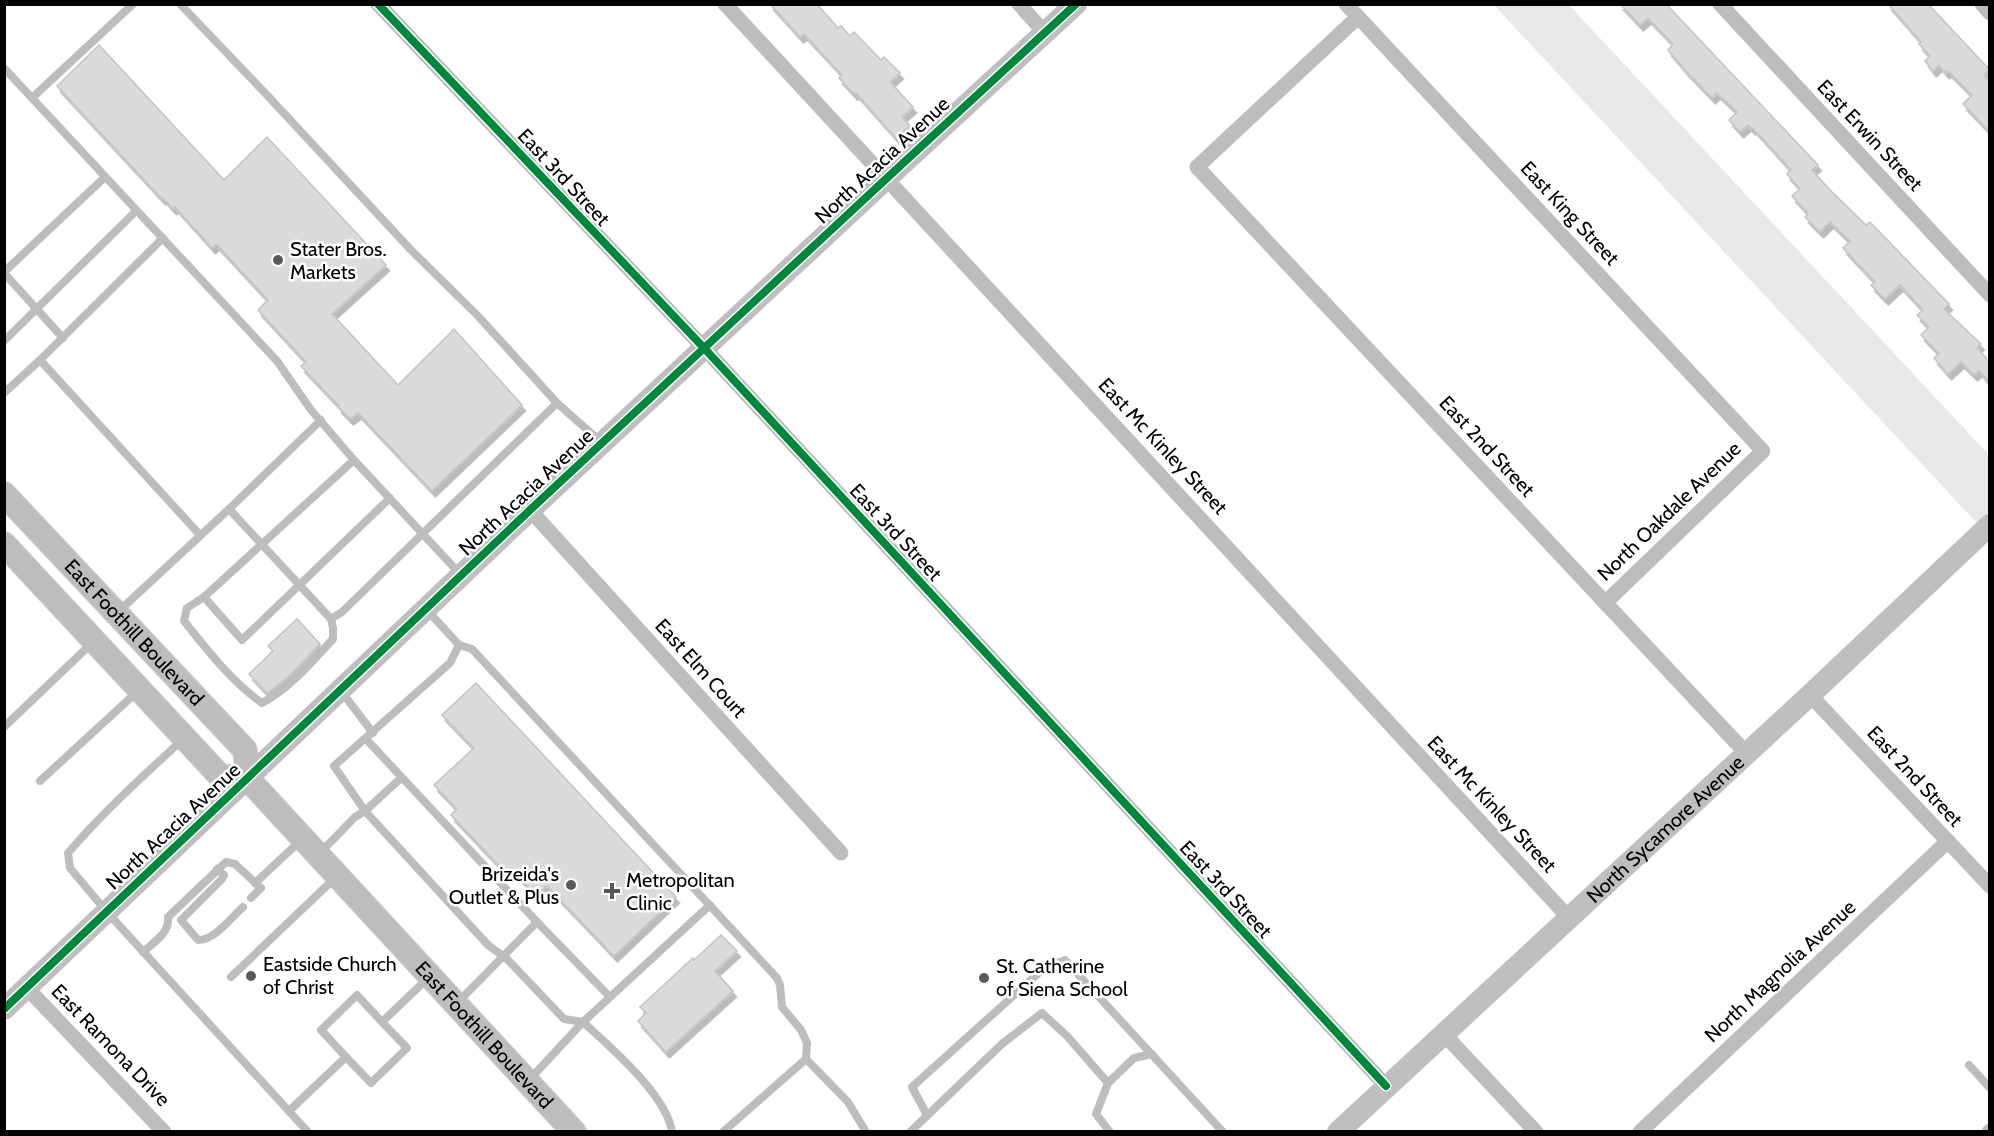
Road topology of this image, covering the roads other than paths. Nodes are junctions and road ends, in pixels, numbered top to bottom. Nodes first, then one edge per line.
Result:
1 (133, 4) edge
2 (180, 4) edge
3 (378, 4) edge
4 (725, 4) edge
5 (1019, 4) edge
6 (1077, 4) edge
7 (1346, 4) edge
8 (1720, 4) edge
9 (1982, 4) edge
10 (1989, 13) edge
11 (1358, 17) junction
12 (1045, 33) junction
13 (4, 68) edge
14 (33, 97) junction
15 (105, 177) junction
16 (886, 178) junction
17 (136, 211) junction
18 (163, 238) junction
19 (4, 272) edge
20 (1989, 295) edge
21 (37, 309) junction
22 (63, 338) junction
23 (5, 339) edge
24 (704, 348) junction
25 (40, 360) junction
26 (4, 393) edge
27 (557, 403) junction
28 (321, 420) junction
29 (602, 443) junction
30 (1763, 450) joint
31 (354, 460) junction
32 (4, 494) edge
33 (390, 498) junction
34 (229, 508) junction
35 (530, 510) junction
36 (1989, 525) edge
37 (423, 534) junction
38 (200, 535) junction
39 (4, 544) edge
40 (262, 545) junction
41 (461, 576) junction
42 (299, 586) junction
43 (204, 597) junction
44 (1605, 602) junction
45 (426, 609) junction
46 (116, 614) junction
47 (330, 619) junction
48 (94, 640) junction
49 (459, 645) junction
50 (140, 690) junction
51 (340, 691) junction
52 (1810, 695) junction
53 (4, 727) edge
54 (373, 733) junction
55 (184, 738) junction
56 (366, 739) junction
57 (1747, 754) junction
58 (401, 778) junction
59 (248, 779) junction
60 (40, 781) dead end
61 (364, 811) junction
62 (1948, 841) junction
63 (310, 846) junction
64 (841, 853) dead end
65 (217, 869) junction
66 (337, 876) junction
67 (255, 883) junction
68 (1989, 886) edge
69 (251, 897) dead end
70 (710, 905) junction
71 (243, 907) dead end
72 (106, 911) junction
73 (1569, 918) junction
74 (537, 922) junction
75 (143, 952) junction
76 (503, 955) junction
77 (430, 976) junction
78 (231, 977) dead end
79 (27, 988) junction
80 (610, 997) junction
81 (456, 1004) junction
82 (4, 1009) edge
83 (382, 1022) junction
84 (583, 1022) junction
85 (1443, 1034) junction
86 (1152, 1054) junction
87 (346, 1057) junction
88 (806, 1059) junction
89 (1969, 1065) dead end
90 (528, 1082) junction
91 (1108, 1083) junction
92 (1386, 1086) junction
93 (1989, 1088) edge
94 (289, 1111) junction
95 (927, 1115) junction
96 (164, 1131) edge
97 (308, 1131) edge
98 (574, 1131) edge
99 (672, 1131) edge
100 (723, 1131) edge
101 (866, 1131) edge
102 (910, 1131) edge
103 (1110, 1131) edge
104 (1223, 1131) edge
105 (1338, 1131) edge
106 (1536, 1131) edge
107 (1640, 1131) edge

1 - 14 lane
2 - 27 lane
3 - 24 street, East 3rd Street
4 - 16 street, East Mc Kinley Street
5 - 12 street
6 - 12 street, North Acacia Avenue
7 - 11 street, East King Street
8 - 20 street, East Erwin Street
9 - 10 street
11 - 30 street, East King Street
11 - 44 street, East 2nd Street
12 - 16 street, North Acacia Avenue
13 - 14 lane
14 - 15 lane
15 - 17 lane
15 - 19 lane
16 - 24 street, North Acacia Avenue
16 - 73 street, East Mc Kinley Street
17 - 18 lane
17 - 21 lane
18 - 22 lane
18 - 28 lane
19 - 21 lane
21 - 22 lane
21 - 23 lane
22 - 25 lane
24 - 29 street, North Acacia Avenue
24 - 92 street, East 3rd Street
25 - 26 lane
25 - 38 lane
27 - 29 lane
27 - 37 lane
28 - 31 lane
28 - 34 lane
29 - 35 street, North Acacia Avenue
30 - 44 street, North Oakdale Avenue
31 - 33 lane
31 - 40 lane
32 - 46 main road, East Foothill Boulevard
33 - 37 lane
33 - 42 lane
34 - 38 lane
34 - 40 lane
35 - 41 street, North Acacia Avenue
35 - 64 street, East Elm Court
36 - 52 street, North Sycamore Avenue
37 - 41 lane
37 - 47 lane
38 - 46 lane
39 - 48 main road, East Foothill Boulevard
40 - 42 lane
40 - 43 lane
41 - 45 street, North Acacia Avenue
42 - 43 lane
42 - 47 lane
43 - 47 lane
44 - 57 street, East 2nd Street
45 - 49 lane
45 - 51 street, North Acacia Avenue
46 - 59 main road, East Foothill Boulevard
48 - 50 main road, East Foothill Boulevard
48 - 53 lane
49 - 54 lane
49 - 70 lane
50 - 55 main road, East Foothill Boulevard
50 - 60 lane
51 - 54 lane
51 - 59 street, North Acacia Avenue
52 - 57 street, North Sycamore Avenue
52 - 62 street, East 2nd Street
54 - 56 lane
55 - 59 main road, East Foothill Boulevard
55 - 72 lane
56 - 58 lane
56 - 61 lane
57 - 73 street, North Sycamore Avenue
58 - 61 lane
58 - 74 lane
59 - 63 main road, East Foothill Boulevard
59 - 72 street, North Acacia Avenue
61 - 63 lane
61 - 76 lane
62 - 68 street, East 2nd Street
62 - 107 street, North Magnolia Avenue
63 - 66 main road, East Foothill Boulevard
63 - 67 lane
65 - 67 lane
65 - 71 lane
65 - 75 lane
66 - 77 main road, East Foothill Boulevard
66 - 78 lane
67 - 69 lane
70 - 80 lane
70 - 88 lane
72 - 75 lane
72 - 79 street, North Acacia Avenue
73 - 85 street, North Sycamore Avenue
74 - 76 lane
74 - 80 lane
75 - 94 lane
76 - 81 lane
76 - 84 lane
77 - 81 main road, East Foothill Boulevard
77 - 83 lane
79 - 82 street, North Acacia Avenue
79 - 96 street, East Ramona Drive
80 - 84 lane
81 - 90 main road, East Foothill Boulevard
83 - 87 lane
83 - 87 lane
84 - 90 lane
84 - 99 lane
85 - 92 street, North Sycamore Avenue
85 - 106 street
86 - 91 lane
86 - 95 lane
86 - 104 lane
87 - 94 lane
88 - 100 lane
88 - 101 lane
89 - 93 lane
90 - 98 main road, East Foothill Boulevard
91 - 95 lane
91 - 103 lane
92 - 105 street, North Sycamore Avenue
94 - 97 lane
95 - 102 lane

